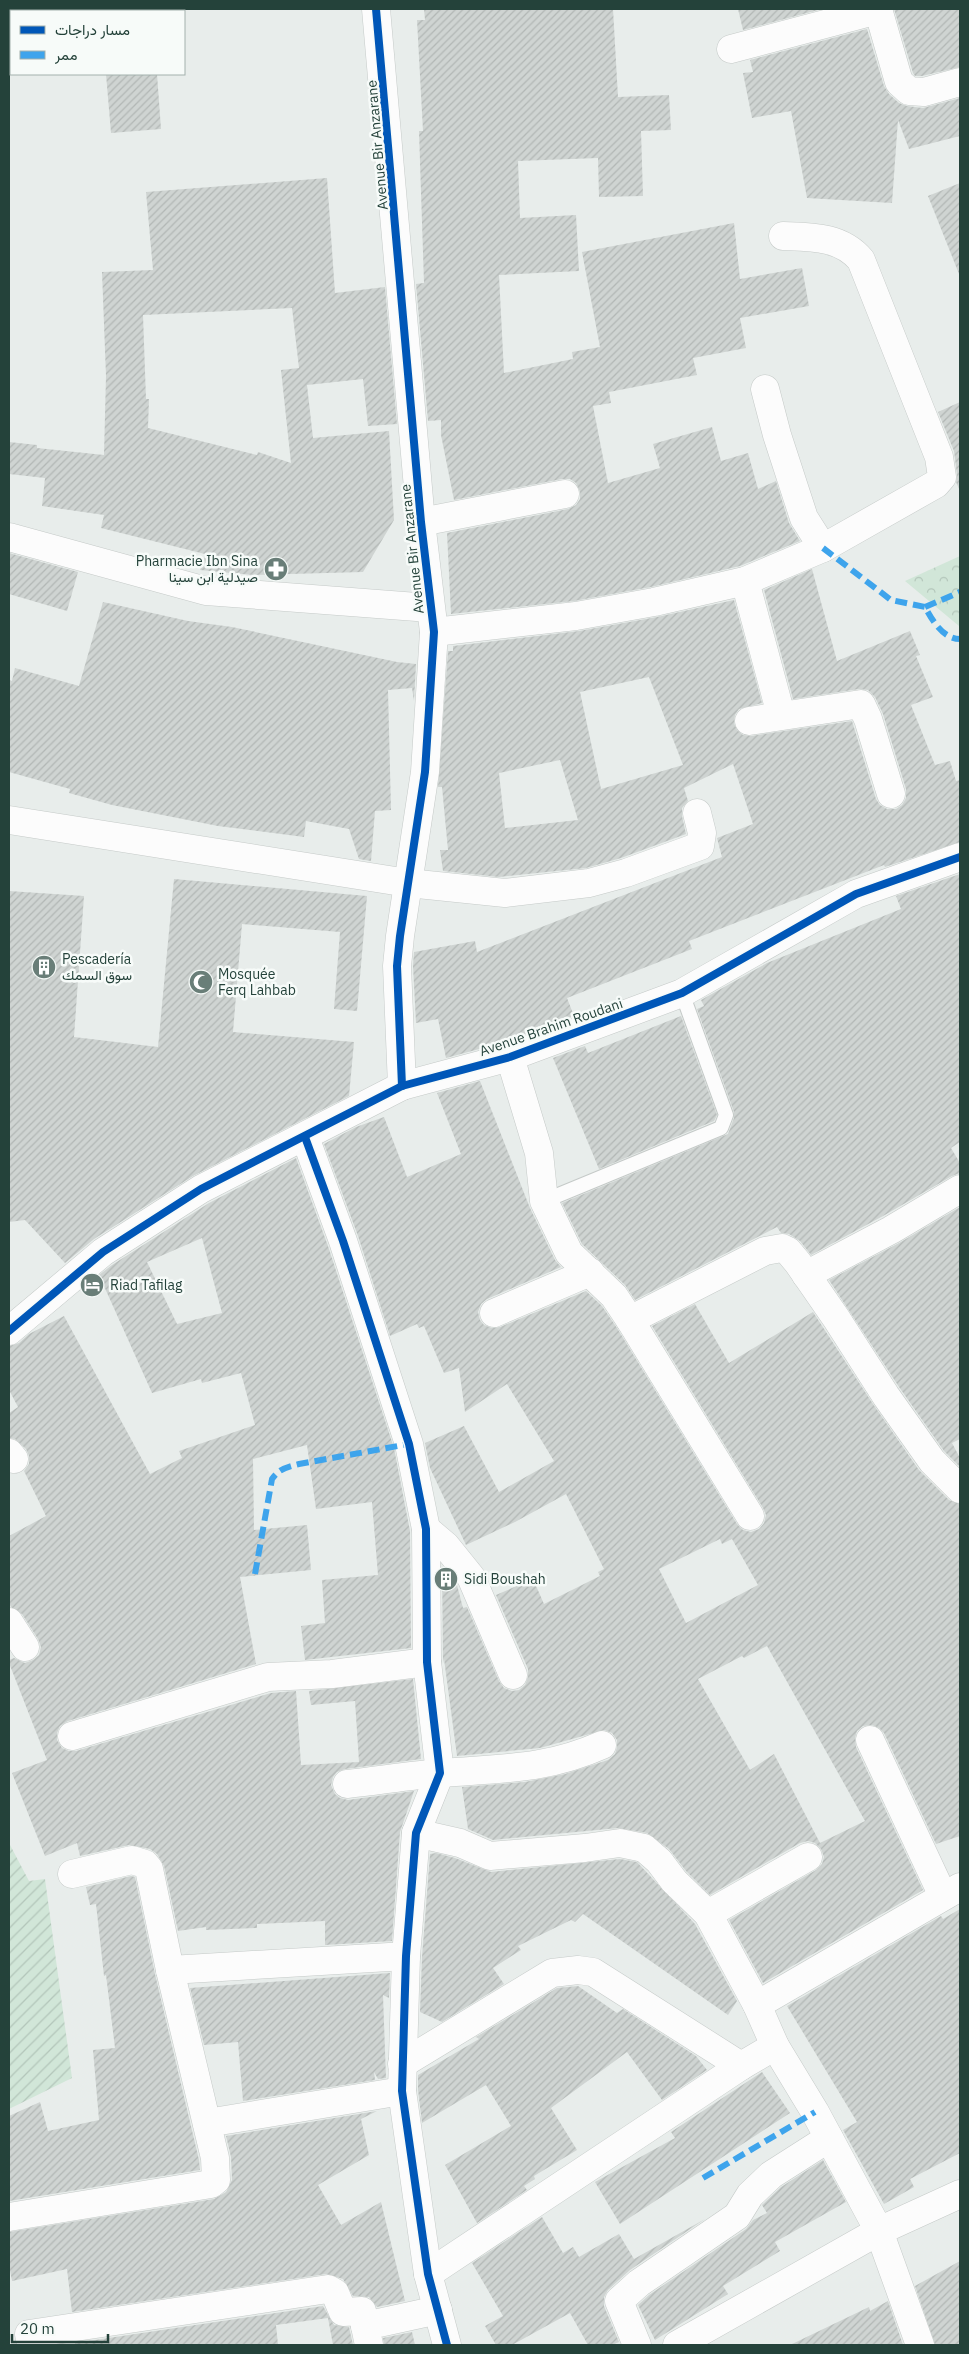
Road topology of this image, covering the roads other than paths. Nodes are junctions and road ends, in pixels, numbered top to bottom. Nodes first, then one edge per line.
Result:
1 (376, 9) edge
2 (878, 9) edge
3 (732, 50) dead end
4 (960, 82) edge
5 (783, 236) dead end
6 (765, 389) dead end
7 (565, 494) dead end
8 (421, 522) junction
9 (9, 537) edge
10 (823, 548) junction
11 (745, 581) junction
12 (432, 620) junction
13 (781, 714) junction
14 (749, 721) dead end
15 (891, 794) dead end
16 (697, 813) dead end
17 (9, 820) edge
18 (960, 857) edge
19 (408, 883) junction
20 (682, 993) junction
21 (510, 1057) junction
22 (402, 1086) junction
23 (305, 1137) junction
24 (960, 1188) edge
25 (544, 1201) junction
26 (590, 1272) junction
27 (806, 1275) junction
28 (494, 1314) dead end
29 (630, 1320) junction
30 (9, 1331) edge
31 (960, 1459) edge
32 (932, 1461) junction
33 (960, 1490) edge
34 (750, 1516) dead end
35 (426, 1530) junction
36 (9, 1622) edge
37 (25, 1647) dead end
38 (427, 1662) junction
39 (513, 1676) dead end
40 (72, 1736) dead end
41 (870, 1740) dead end
42 (602, 1745) dead end
43 (440, 1773) junction
44 (347, 1784) dead end
45 (416, 1833) junction
46 (808, 1858) dead end
47 (72, 1874) dead end
48 (952, 1892) edge
49 (708, 1914) junction
50 (406, 1956) junction
51 (170, 1970) junction
52 (757, 2004) junction
53 (775, 2046) junction
54 (402, 2064) junction
55 (741, 2066) junction
56 (402, 2091) junction
57 (206, 2122) junction
58 (829, 2138) junction
59 (960, 2194) edge
60 (9, 2216) edge
61 (879, 2231) junction
62 (428, 2274) junction
63 (438, 2310) junction
64 (367, 2336) edge
65 (31, 2345) edge
66 (447, 2345) edge
67 (637, 2345) edge
68 (677, 2345) edge
69 (919, 2345) edge

1 - 8 street, Avenue Bir Anzarane
2 - 3 street
2 - 4 street
5 - 10 street
6 - 10 street
7 - 8 street
8 - 12 street, Avenue Bir Anzarane
9 - 12 street
10 - 11 street
11 - 12 street
11 - 13 street
12 - 19 street, Avenue Bir Anzarane
13 - 14 street
13 - 15 street
16 - 19 street
17 - 19 street
18 - 20 street, Avenue Brahim Roudani
19 - 22 street, Avenue Bir Anzarane
20 - 21 street, Avenue Brahim Roudani
20 - 25 lane
21 - 22 street, Avenue Brahim Roudani
21 - 25 street
22 - 23 street, Avenue Brahim Roudani
23 - 30 street, Avenue Brahim Roudani
23 - 35 street
24 - 27 street
25 - 26 street
26 - 28 street
26 - 29 street
27 - 29 street
27 - 32 street
29 - 34 street
31 - 32 street
32 - 33 street
35 - 38 street
35 - 39 street
36 - 37 street
38 - 40 street
38 - 43 street
41 - 48 street
42 - 43 street
43 - 44 street
43 - 45 street
45 - 49 street
45 - 50 street
46 - 49 street
47 - 51 street
48 - 52 street
49 - 52 street
50 - 51 street
50 - 54 street
51 - 57 street
52 - 53 street
53 - 55 street
53 - 58 street
54 - 55 street
54 - 56 street
55 - 62 street
56 - 57 street
56 - 62 street
57 - 60 street
58 - 61 street
58 - 67 street
59 - 61 street
61 - 68 street
61 - 69 street
62 - 63 street
63 - 64 street
63 - 66 street
64 - 65 street

